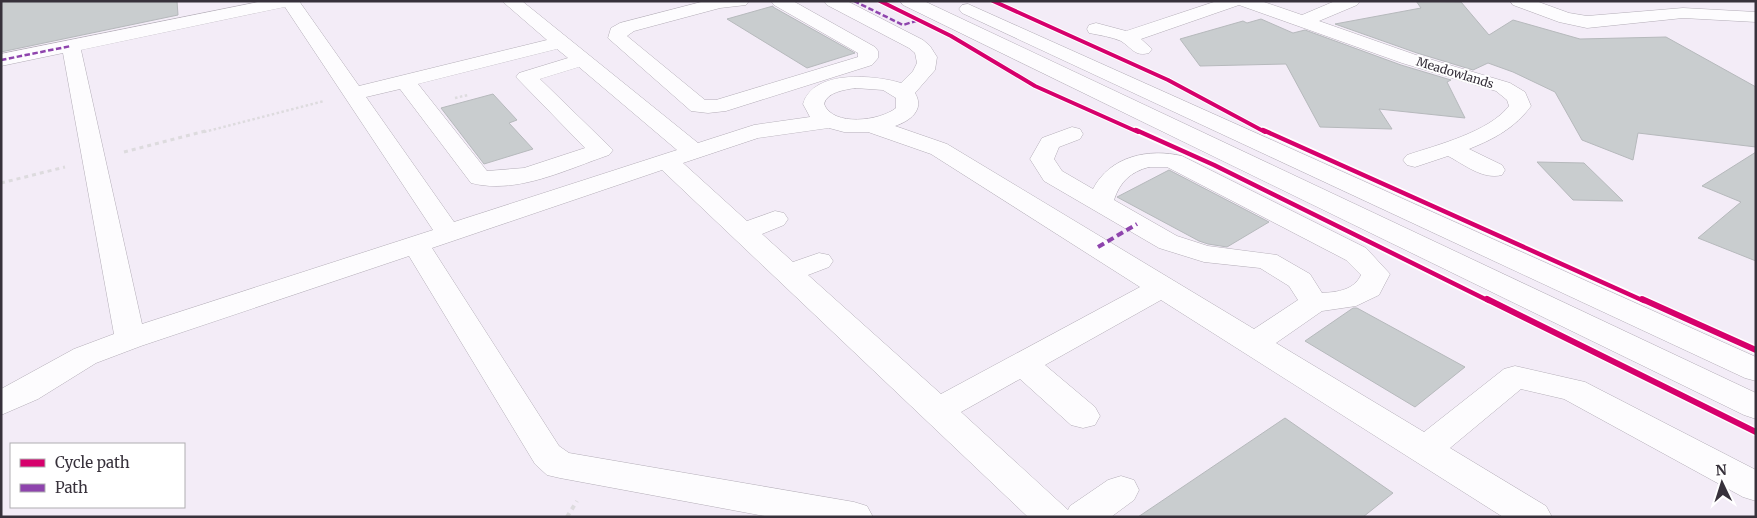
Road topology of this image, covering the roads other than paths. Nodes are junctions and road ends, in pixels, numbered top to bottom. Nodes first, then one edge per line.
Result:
1 (290, 1) edge
2 (511, 1) edge
3 (739, 1) edge
4 (780, 1) edge
5 (833, 1) edge
6 (909, 1) edge
7 (1235, 1) edge
8 (1243, 1) edge
9 (1351, 1) edge
10 (1519, 1) edge
11 (960, 4) edge
12 (1756, 17) edge
13 (1302, 22) junction
14 (1096, 29) dead end
15 (1127, 37) junction
16 (562, 42) junction
17 (1145, 51) dead end
18 (73, 56) junction
19 (1, 60) edge
20 (583, 60) junction
21 (656, 78) junction
22 (405, 81) junction
23 (617, 89) junction
24 (354, 94) junction
25 (815, 98) junction
26 (906, 100) junction
27 (832, 121) junction
28 (870, 125) junction
29 (754, 132) junction
30 (1072, 134) dead end
31 (1450, 148) junction
32 (939, 149) junction
33 (679, 156) junction
34 (1415, 160) dead end
35 (1493, 170) dead end
36 (1100, 203) junction
37 (775, 219) dead end
38 (743, 232) junction
39 (449, 234) junction
40 (416, 245) junction
41 (820, 261) dead end
42 (788, 274) junction
43 (1162, 287) junction
44 (1314, 303) junction
45 (130, 339) junction
46 (1253, 344) junction
47 (1023, 364) junction
48 (1756, 370) edge
49 (14, 397) edge
50 (1756, 407) edge
51 (937, 411) junction
52 (1083, 416) dead end
53 (1, 420) edge
54 (1425, 450) junction
55 (1756, 487) edge
56 (1121, 490) dead end
57 (854, 517) edge
58 (1053, 517) edge
59 (1083, 517) edge
60 (1533, 517) edge

1 - 18 main road
1 - 24 main road
2 - 16 main road
3 - 21 main road
4 - 21 main road
5 - 26 main road
6 - 50 main road
7 - 15 main road
8 - 13 main road, Meadowlands
9 - 13 main road
10 - 12 main road
11 - 48 main road
13 - 31 main road, Meadowlands
14 - 15 main road
15 - 17 main road
16 - 20 main road
16 - 22 main road
18 - 19 main road
18 - 45 main road
20 - 22 main road
20 - 23 main road
21 - 23 main road
22 - 24 main road
23 - 33 main road
24 - 39 main road
25 - 26 main road
25 - 27 main road
25 - 29 main road
26 - 28 main road
26 - 32 main road
27 - 28 main road
27 - 29 main road
28 - 32 main road
29 - 33 main road
30 - 36 main road
31 - 34 main road, Meadowlands
31 - 35 main road
32 - 43 main road
33 - 38 main road
33 - 39 main road
36 - 44 main road
36 - 44 main road
37 - 38 main road
38 - 42 main road
39 - 40 main road
40 - 45 main road
40 - 57 main road
41 - 42 main road
42 - 51 main road
43 - 46 main road
43 - 47 main road
44 - 46 main road
45 - 49 main road
46 - 54 main road
47 - 51 main road
47 - 52 main road
49 - 53 main road
51 - 58 main road
54 - 55 main road
54 - 60 main road
56 - 59 main road

